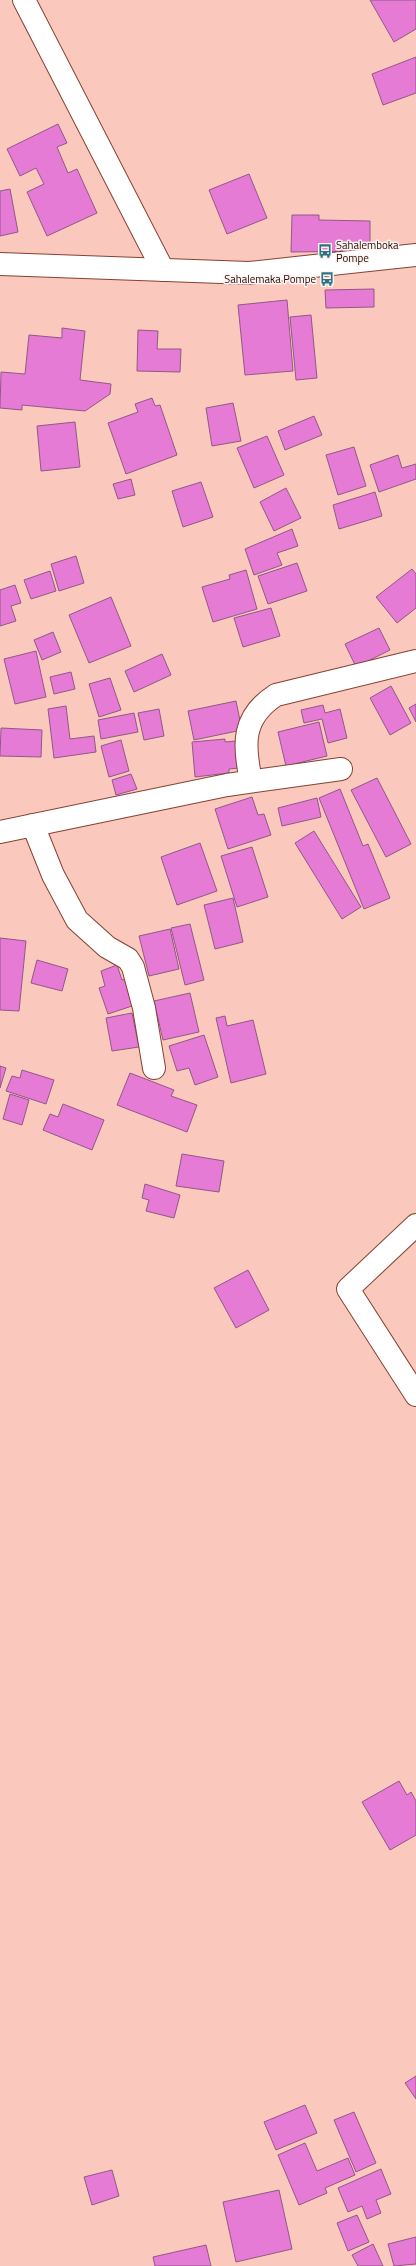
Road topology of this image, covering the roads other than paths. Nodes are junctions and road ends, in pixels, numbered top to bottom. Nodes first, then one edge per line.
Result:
1 (24, 0) edge
2 (416, 255) edge
3 (0, 264) edge
4 (163, 270) junction
5 (416, 661) edge
6 (341, 768) dead end
7 (252, 780) junction
8 (32, 825) junction
9 (0, 832) edge
10 (154, 1068) dead end
11 (416, 1225) edge
12 (416, 1395) edge

1 - 4 street
2 - 4 street
3 - 4 street
5 - 7 street
6 - 7 street
7 - 8 street
8 - 9 street
8 - 10 street
11 - 12 street

